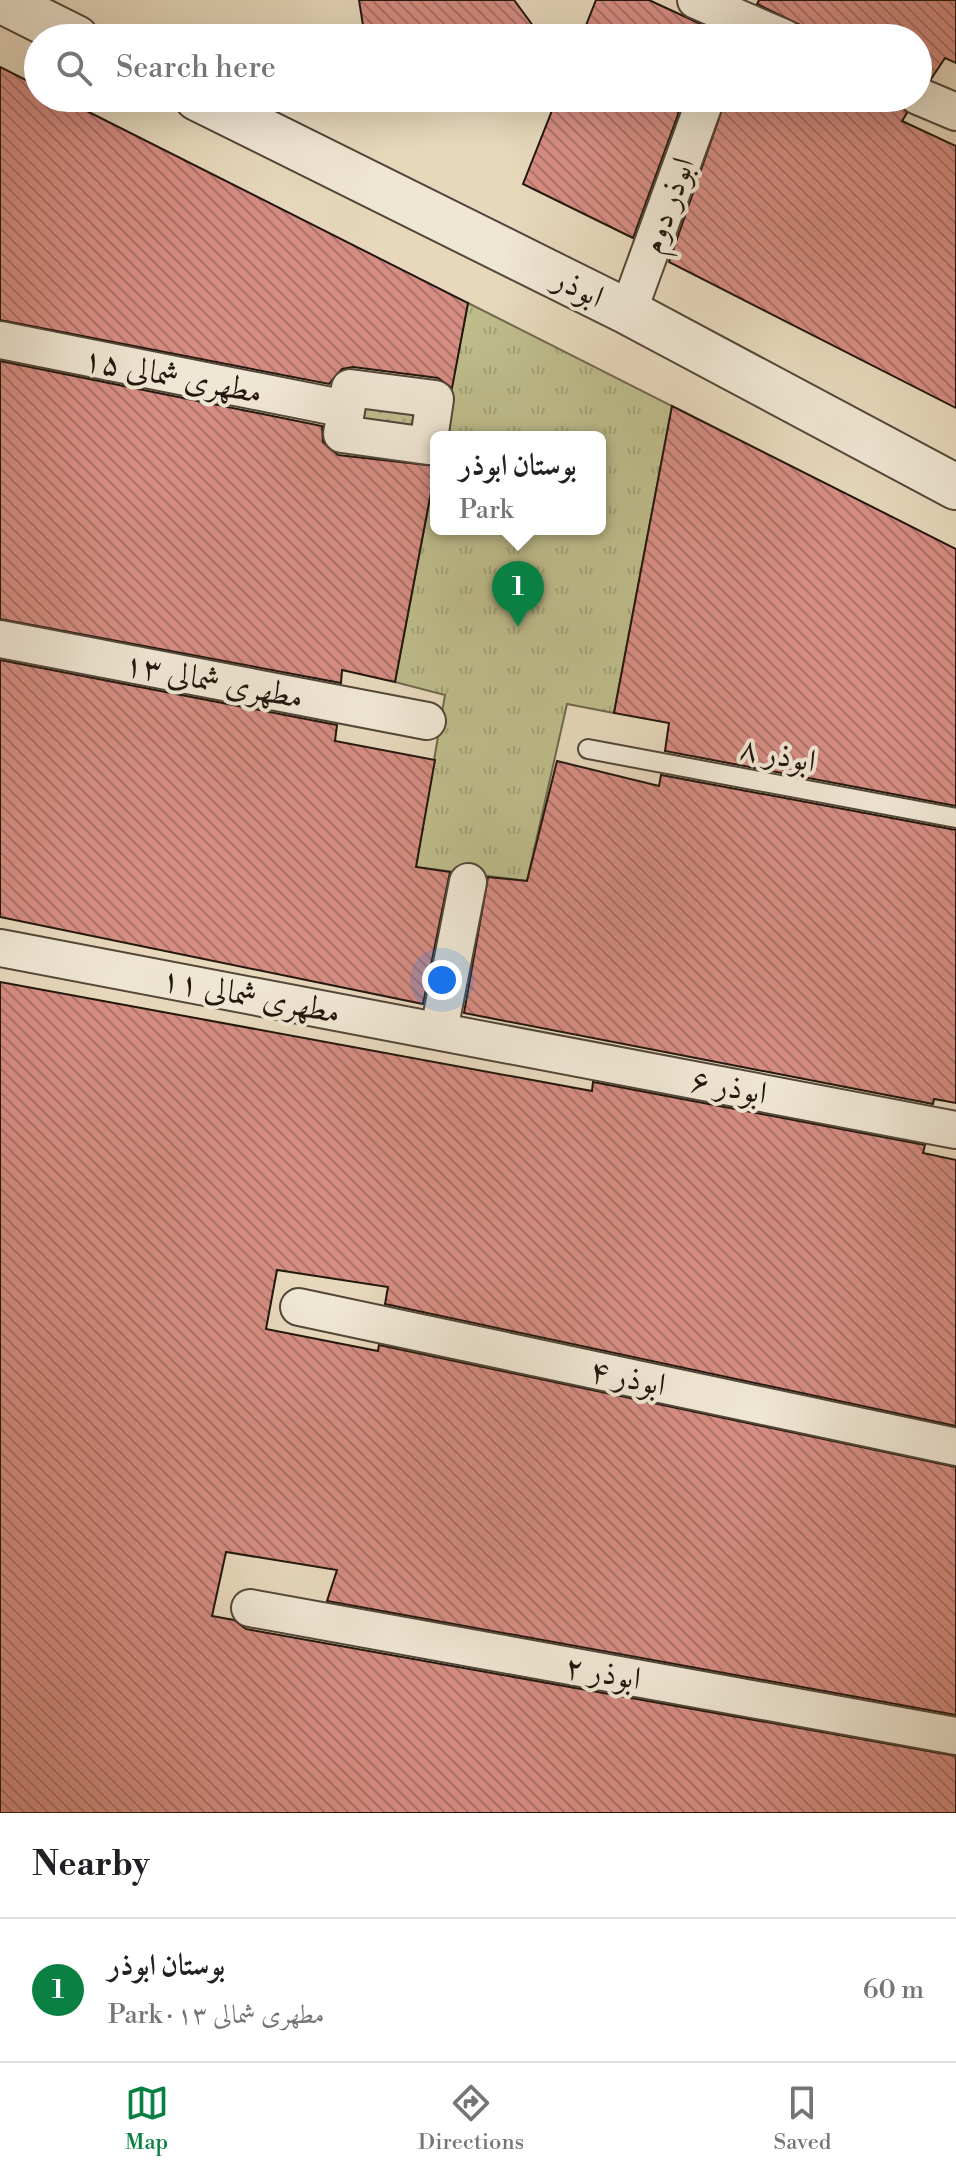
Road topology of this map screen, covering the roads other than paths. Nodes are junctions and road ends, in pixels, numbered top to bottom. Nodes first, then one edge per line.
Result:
1 (0, 0) edge
2 (696, 0) edge
3 (735, 18) edge
4 (48, 24) edge
5 (932, 102) edge
6 (225, 112) edge
7 (701, 112) edge
8 (956, 112) edge
9 (628, 312) junction
10 (0, 340) edge
11 (346, 409) dead end
12 (956, 487) edge
13 (0, 639) edge
14 (427, 721) dead end
15 (588, 749) dead end
16 (956, 818) edge
17 (468, 882) dead end
18 (0, 948) edge
19 (439, 1030) junction
20 (502, 1042) joint
21 (956, 1130) edge
22 (299, 1307) dead end
23 (956, 1447) edge
24 (250, 1608) dead end
25 (956, 1736) edge

1 - 4 street
2 - 3 street
5 - 8 street
6 - 9 street, ابوذر
7 - 9 street, ابوذر دوم
9 - 12 street, ابوذر
10 - 11 street, مطهری شمالی ۱۵
13 - 14 street, مطهری شمالی ۱۳
15 - 16 lane, ابوذر ۸
17 - 19 street
18 - 19 street, مطهری شمالی ۱۱
19 - 20 street, مطهری شمالی ۱۱
20 - 21 street, ابوذر ۶
22 - 23 street, ابوذر ۴
24 - 25 street, ابوذر ۲

